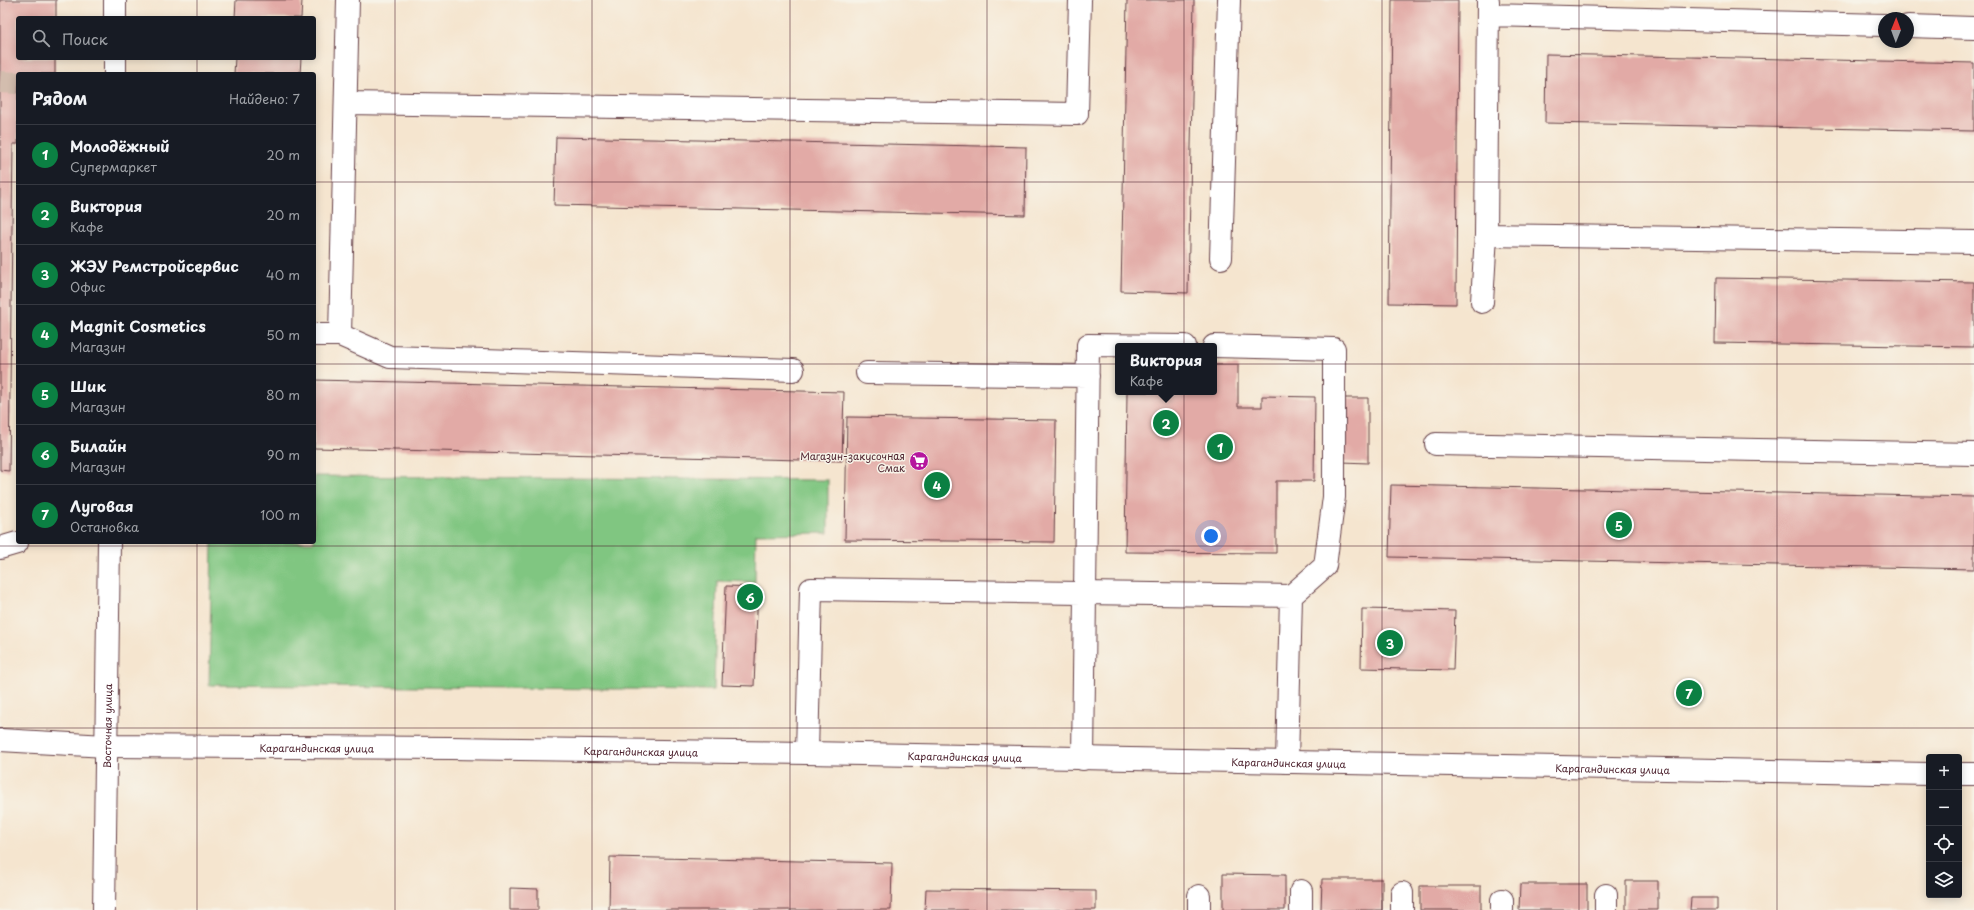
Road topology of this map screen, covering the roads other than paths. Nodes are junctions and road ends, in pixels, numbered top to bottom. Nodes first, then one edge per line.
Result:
1 (115, 0) edge
2 (348, 0) edge
3 (1080, 0) edge
4 (1229, 0) edge
5 (1488, 7) edge
6 (115, 16) edge
7 (1878, 26) edge
8 (1914, 26) edge
9 (1974, 28) edge
10 (115, 60) edge
11 (115, 72) edge
12 (346, 103) junction
13 (1486, 235) junction
14 (1974, 242) edge
15 (1221, 258) dead end
16 (1482, 302) dead end
17 (316, 335) edge
18 (340, 335) junction
19 (1115, 345) edge
20 (1217, 346) edge
21 (793, 370) dead end
22 (867, 373) dead end
23 (1088, 376) junction
24 (1436, 444) dead end
25 (1974, 454) edge
26 (109, 544) edge
27 (1084, 593) junction
28 (1292, 596) junction
29 (0, 740) edge
30 (106, 746) junction
31 (807, 753) junction
32 (1083, 759) junction
33 (1287, 762) junction
34 (1926, 774) edge
35 (1962, 774) edge
36 (1974, 774) edge
37 (104, 910) edge

1 - 6 main road
2 - 12 main road
3 - 12 main road
4 - 15 main road
5 - 7 main road
5 - 13 main road
8 - 9 main road
10 - 11 main road
12 - 18 main road
13 - 14 main road
13 - 16 main road
17 - 18 main road
18 - 21 main road
19 - 23 main road
20 - 28 main road
22 - 23 main road
23 - 27 main road
24 - 25 main road
26 - 30 main road, Восточная улица
27 - 28 main road
27 - 31 main road
27 - 32 main road
28 - 33 main road
29 - 30 main road, Карагандинская улица
30 - 31 main road, Карагандинская улица
30 - 37 main road, Восточная улица
31 - 32 main road, Карагандинская улица
32 - 33 main road, Карагандинская улица
33 - 34 main road, Карагандинская улица
35 - 36 main road

